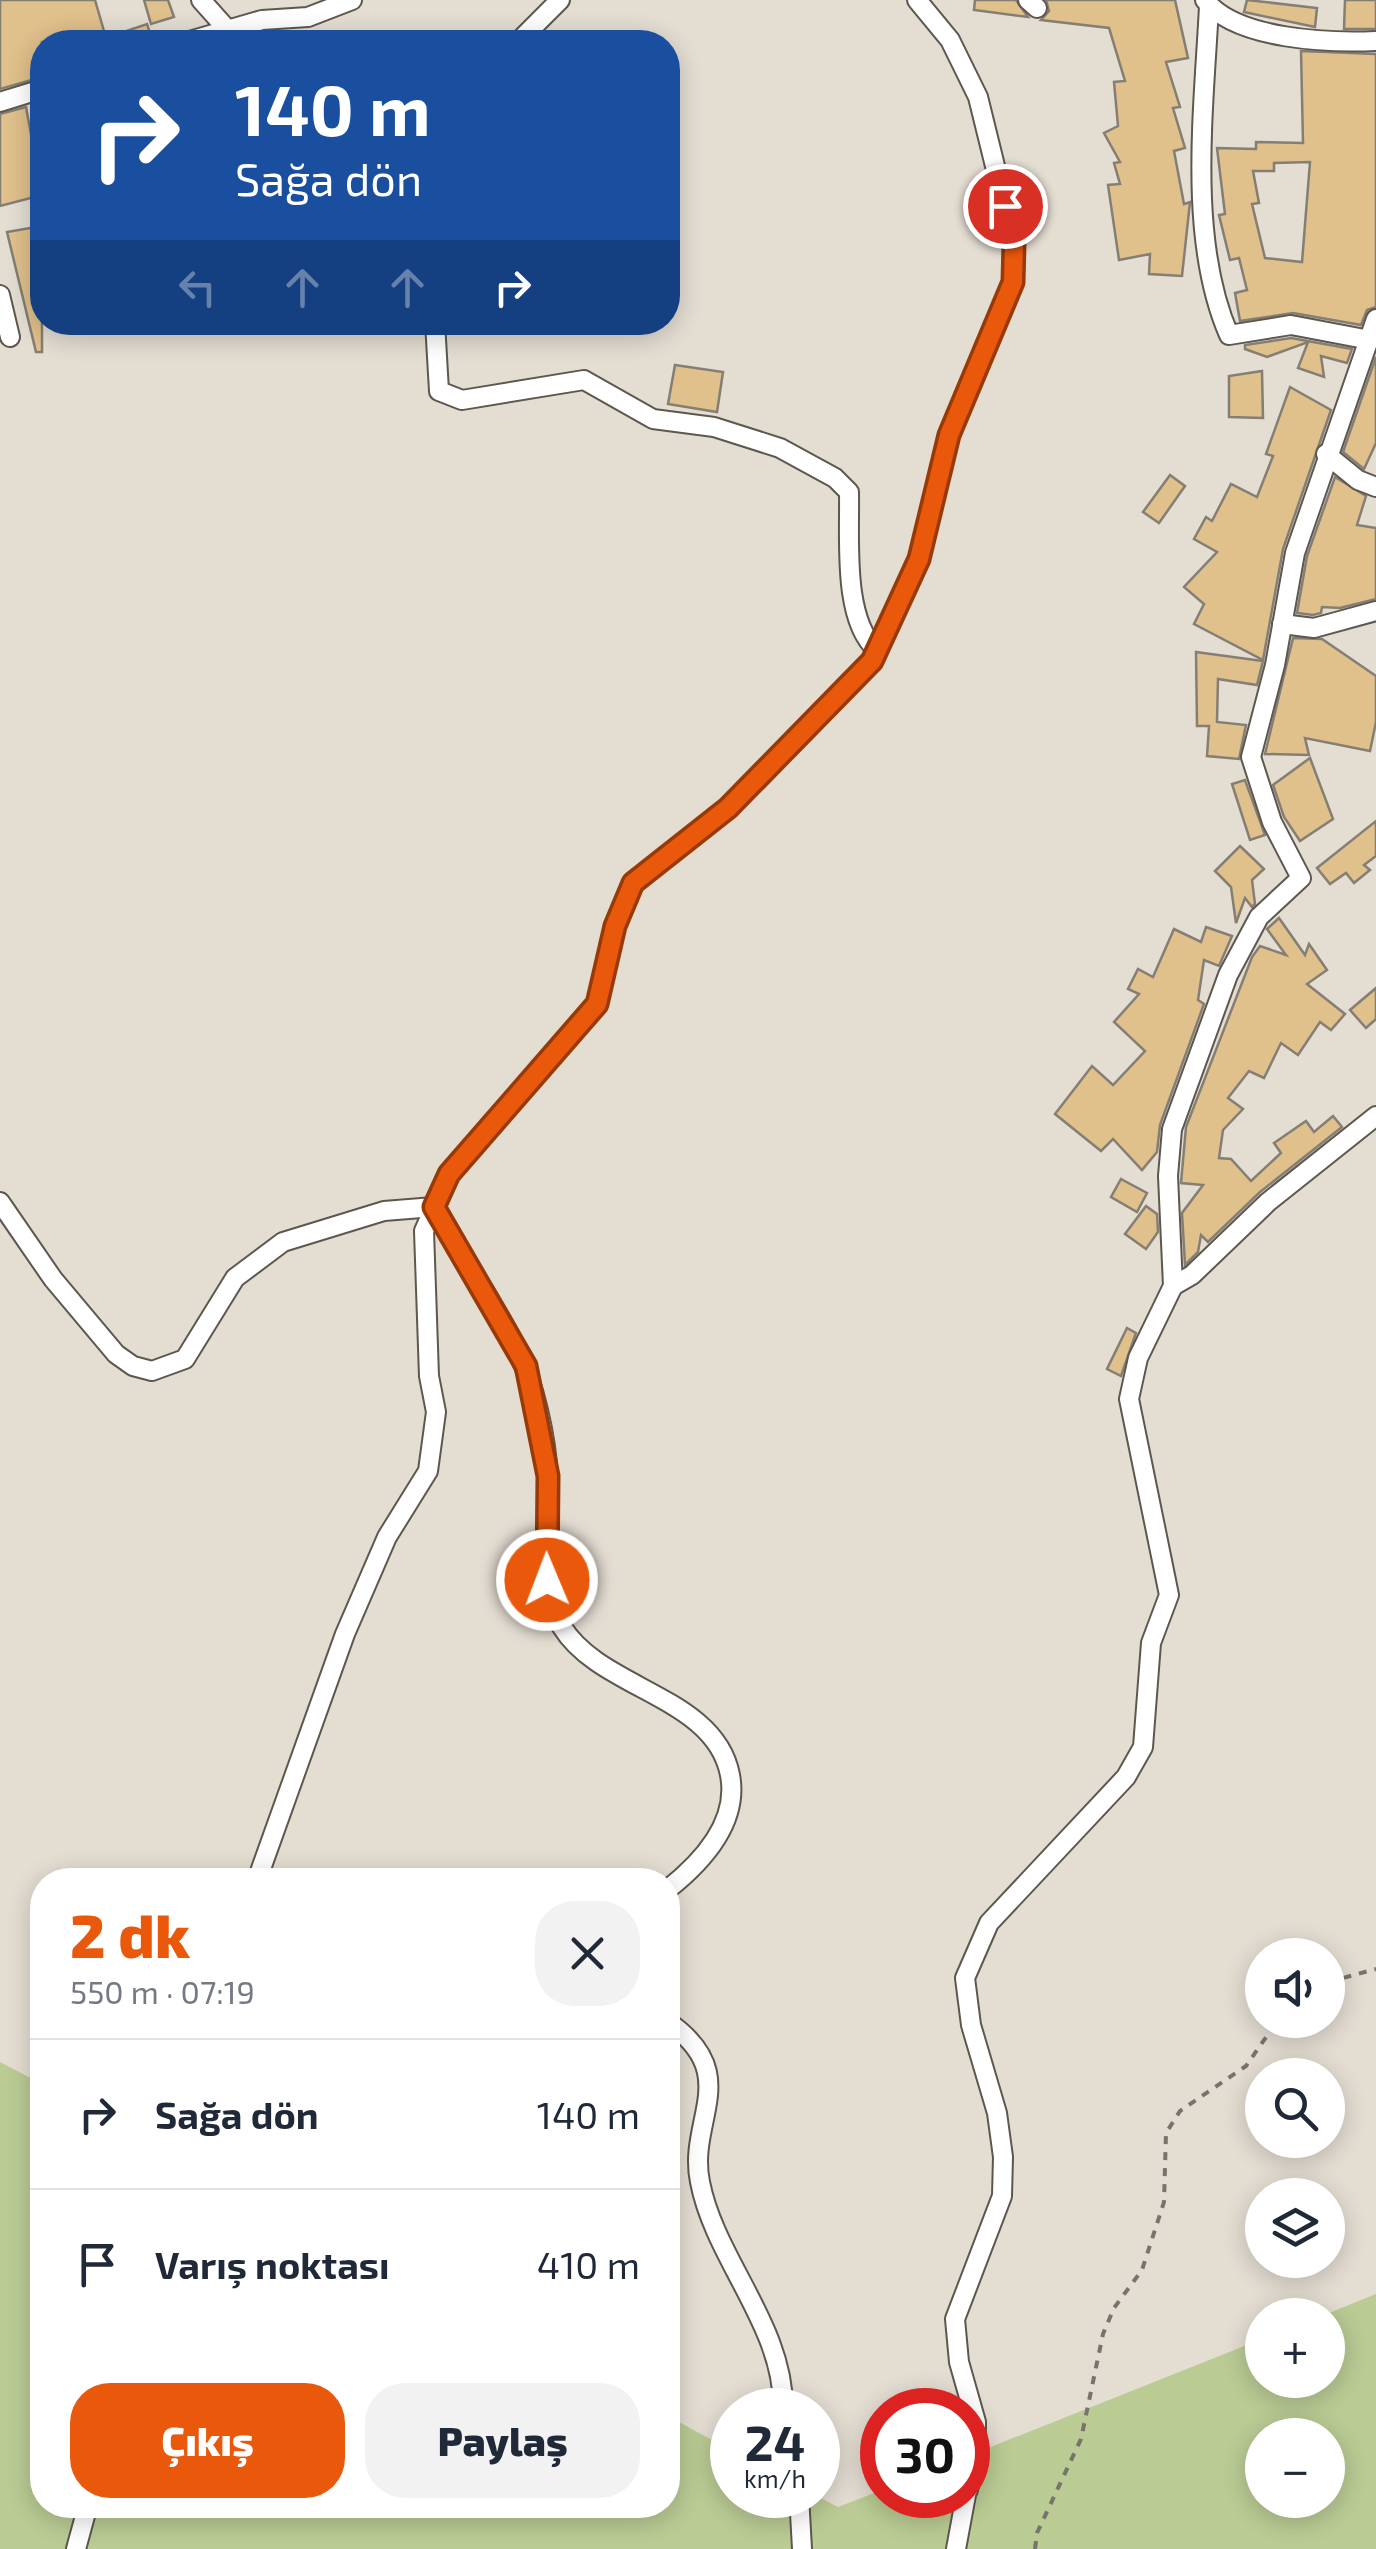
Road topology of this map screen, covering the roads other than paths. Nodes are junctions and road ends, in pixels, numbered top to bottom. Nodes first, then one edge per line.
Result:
1 (201, 0) edge
2 (352, 0) edge
3 (560, 0) edge
4 (917, 0) edge
5 (1207, 3) edge
6 (226, 28) junction
7 (220, 30) edge
8 (530, 30) edge
9 (1376, 40) edge
10 (30, 93) edge
11 (0, 102) edge
12 (0, 295) edge
13 (1376, 319) edge
14 (436, 335) edge
15 (10, 338) dead end
16 (1370, 340) junction
17 (1326, 454) junction
18 (1376, 487) edge
19 (1376, 611) edge
20 (1282, 624) junction
21 (877, 650) junction
22 (1376, 1116) edge
23 (0, 1202) edge
24 (434, 1207) junction
25 (1173, 1286) junction
26 (260, 1868) edge
27 (680, 1879) edge
28 (680, 2034) edge
29 (783, 2388) edge
30 (966, 2388) edge
31 (84, 2518) edge
32 (800, 2518) edge
33 (962, 2518) edge
34 (76, 2549) edge
35 (802, 2549) edge
36 (956, 2549) edge

1 - 6 street
2 - 6 street
3 - 8 street
4 - 21 street
5 - 9 street
5 - 16 street
6 - 7 street
10 - 11 street
12 - 15 street
13 - 16 street
14 - 21 street
16 - 17 street
17 - 18 street
17 - 20 street
19 - 20 street
20 - 25 street
21 - 24 street
22 - 25 street
23 - 24 street
24 - 26 street
24 - 27 street
25 - 30 street
28 - 29 street
31 - 34 street
32 - 35 street
33 - 36 street

